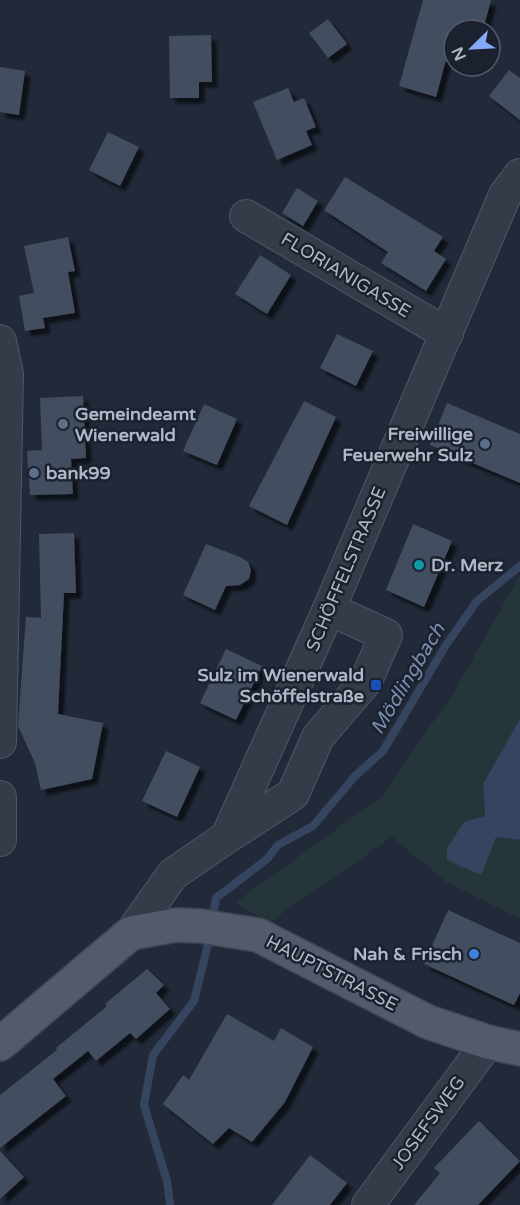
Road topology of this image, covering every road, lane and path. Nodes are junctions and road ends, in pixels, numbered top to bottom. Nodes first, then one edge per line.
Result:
1 (520, 175) edge
2 (246, 216) dead end
3 (447, 334) junction
4 (0, 341) edge
5 (2, 446) edge
6 (329, 609) junction
7 (0, 742) edge
8 (0, 797) edge
9 (227, 837) junction
10 (0, 840) edge
11 (131, 933) junction
12 (488, 1042) junction
13 (0, 1044) edge
14 (520, 1049) edge
15 (368, 1205) edge

1 - 3 street, SCHÖFFELSTRASSE
2 - 3 street, FLORIANIGASSE
3 - 6 street, SCHÖFFELSTRASSE
4 - 5 street
5 - 7 street
6 - 9 street, SCHÖFFELSTRASSE
6 - 9 street
8 - 10 street
9 - 11 street
11 - 12 main road, HAUPTSTRASSE
11 - 13 main road
12 - 14 main road, HAUPTSTRASSE
12 - 15 street, JOSEFSWEG

